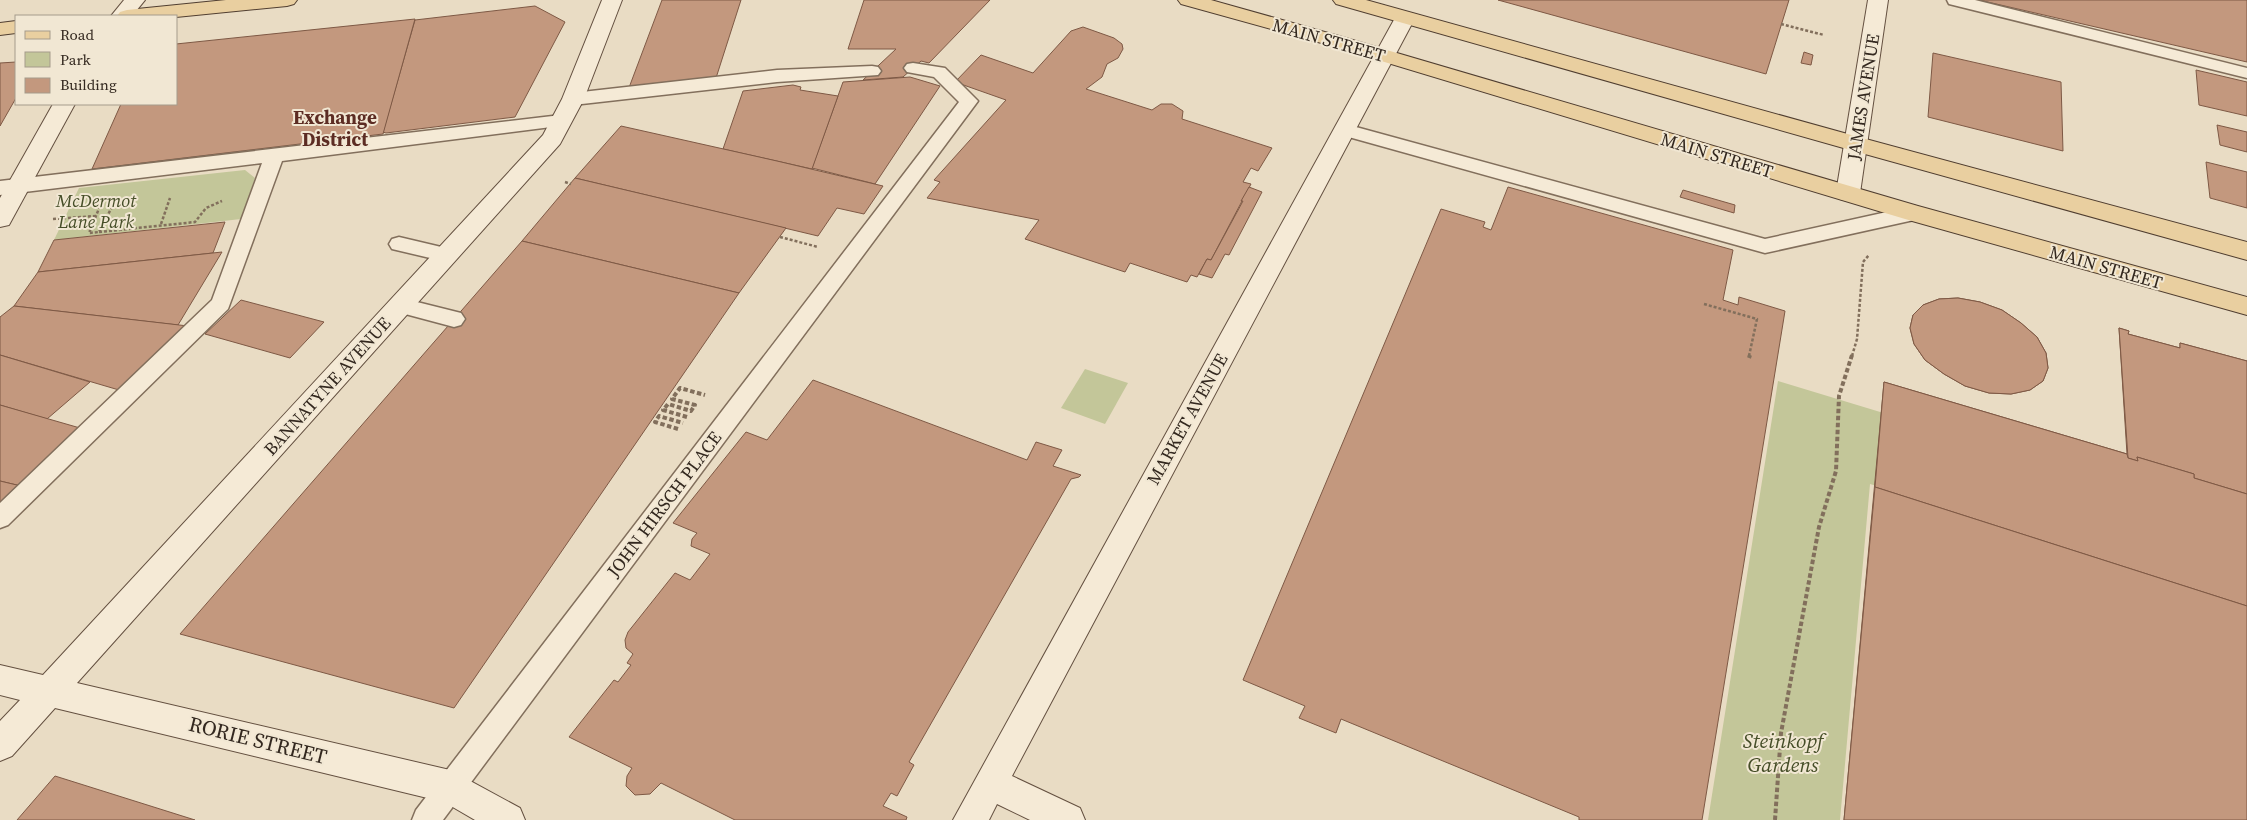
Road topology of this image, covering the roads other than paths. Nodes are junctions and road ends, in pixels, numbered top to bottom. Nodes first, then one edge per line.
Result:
1 (135, 0) edge
2 (286, 0) edge
3 (612, 0) edge
4 (1188, 0) edge
5 (1343, 0) edge
6 (1878, 0) edge
7 (1955, 0) edge
8 (122, 15) edge
9 (137, 15) edge
10 (1405, 18) junction
11 (15, 27) edge
12 (0, 28) edge
13 (1385, 57) junction
14 (913, 68) dead end
15 (872, 71) dead end
16 (2247, 72) edge
17 (63, 105) edge
18 (567, 110) junction
19 (1345, 130) junction
20 (1855, 144) junction
21 (275, 154) junction
22 (10, 186) edge
23 (1848, 193) junction
24 (1914, 213) junction
25 (0, 219) edge
26 (399, 244) dead end
27 (2247, 251) edge
28 (446, 255) junction
29 (401, 306) junction
30 (2247, 306) edge
31 (454, 319) dead end
32 (0, 518) edge
33 (0, 680) edge
34 (50, 691) junction
35 (0, 745) edge
36 (991, 784) junction
37 (450, 787) junction
38 (426, 820) edge
39 (508, 820) edge
40 (970, 820) edge
41 (1068, 820) edge

1 - 8 street
2 - 9 main road
3 - 18 street, BANNATYNE AVENUE
4 - 13 main road, MAIN STREET
5 - 10 main road
6 - 20 street, JAMES AVENUE
7 - 16 lane
10 - 13 street, MARKET AVENUE
10 - 20 main road
11 - 12 main road
13 - 19 street, MARKET AVENUE
13 - 23 main road, MAIN STREET
14 - 37 lane, JOHN HIRSCH PLACE
15 - 18 lane
17 - 22 street
18 - 21 lane
18 - 28 street, BANNATYNE AVENUE
19 - 24 lane
19 - 36 street, MARKET AVENUE
20 - 23 street, JAMES AVENUE
20 - 27 main road
21 - 22 lane
21 - 32 lane
22 - 25 street
23 - 24 main road, MAIN STREET
24 - 30 main road, MAIN STREET
26 - 28 lane
28 - 29 street, BANNATYNE AVENUE
29 - 31 lane
29 - 34 street, BANNATYNE AVENUE
33 - 34 street, RORIE STREET
34 - 35 street, BANNATYNE AVENUE
34 - 37 street, RORIE STREET
36 - 40 street, MARKET AVENUE
36 - 41 street
37 - 38 lane, JOHN HIRSCH PLACE
37 - 39 street, RORIE STREET

